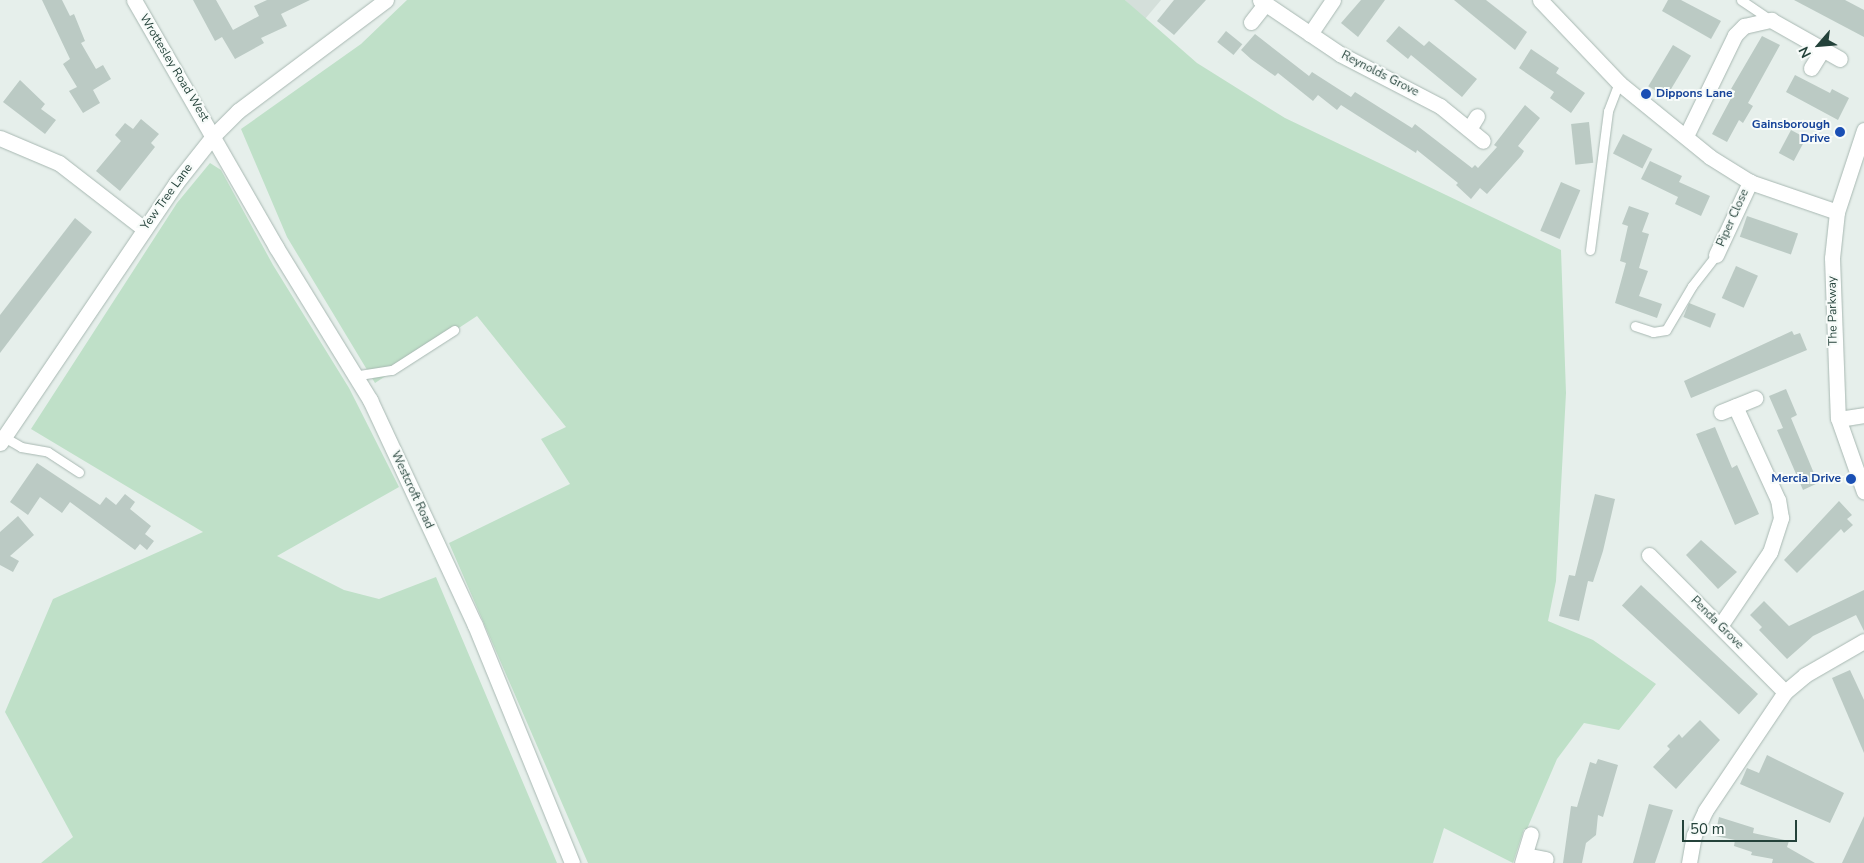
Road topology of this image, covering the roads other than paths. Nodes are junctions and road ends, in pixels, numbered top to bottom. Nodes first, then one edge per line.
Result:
1 (134, 0) edge
2 (386, 0) edge
3 (1332, 0) edge
4 (1540, 0) edge
5 (1741, 0) edge
6 (1263, 2) edge
7 (1771, 20) junction
8 (1251, 22) dead end
9 (1310, 34) junction
10 (1822, 49) junction
11 (1840, 59) dead end
12 (1811, 68) dead end
13 (1619, 84) junction
14 (1477, 116) dead end
15 (1469, 129) junction
16 (1864, 130) edge
17 (214, 135) junction
18 (1686, 136) junction
19 (0, 138) edge
20 (1483, 141) dead end
21 (1750, 182) junction
22 (1837, 212) junction
23 (144, 229) junction
24 (1590, 250) dead end
25 (1716, 255) joint
26 (1635, 326) dead end
27 (454, 330) dead end
28 (353, 376) junction
29 (1755, 398) dead end
30 (1864, 415) edge
31 (1839, 419) junction
32 (2, 440) edge
33 (78, 472) dead end
34 (1864, 492) edge
35 (1649, 555) dead end
36 (1720, 626) junction
37 (1864, 641) edge
38 (1785, 692) junction
39 (1532, 834) dead end
40 (1524, 859) edge
41 (1546, 859) dead end
42 (572, 863) edge
43 (1689, 863) edge

1 - 17 street, Wrottesley Road West
2 - 17 street, Yew Tree Lane
3 - 9 street
4 - 13 street
5 - 7 lane
6 - 8 street, Reynolds Grove
6 - 9 street, Reynolds Grove
7 - 10 street
7 - 18 street
9 - 15 street, Reynolds Grove
10 - 11 street
10 - 12 street
13 - 18 street
13 - 24 lane
14 - 15 street
15 - 20 street, Reynolds Grove
16 - 22 street, The Parkway
17 - 23 street, Yew Tree Lane
17 - 28 street, Westcroft Road
18 - 21 street
19 - 23 street
21 - 22 street
21 - 25 street, Piper Close
22 - 31 street, The Parkway
23 - 32 street, Yew Tree Lane
25 - 26 lane
27 - 28 lane
28 - 42 street, Westcroft Road
29 - 36 street
30 - 31 street
31 - 34 street, The Parkway
32 - 33 lane
35 - 36 street, Penda Grove
36 - 38 street, Penda Grove
37 - 38 street
38 - 43 street
39 - 40 street
40 - 41 street

